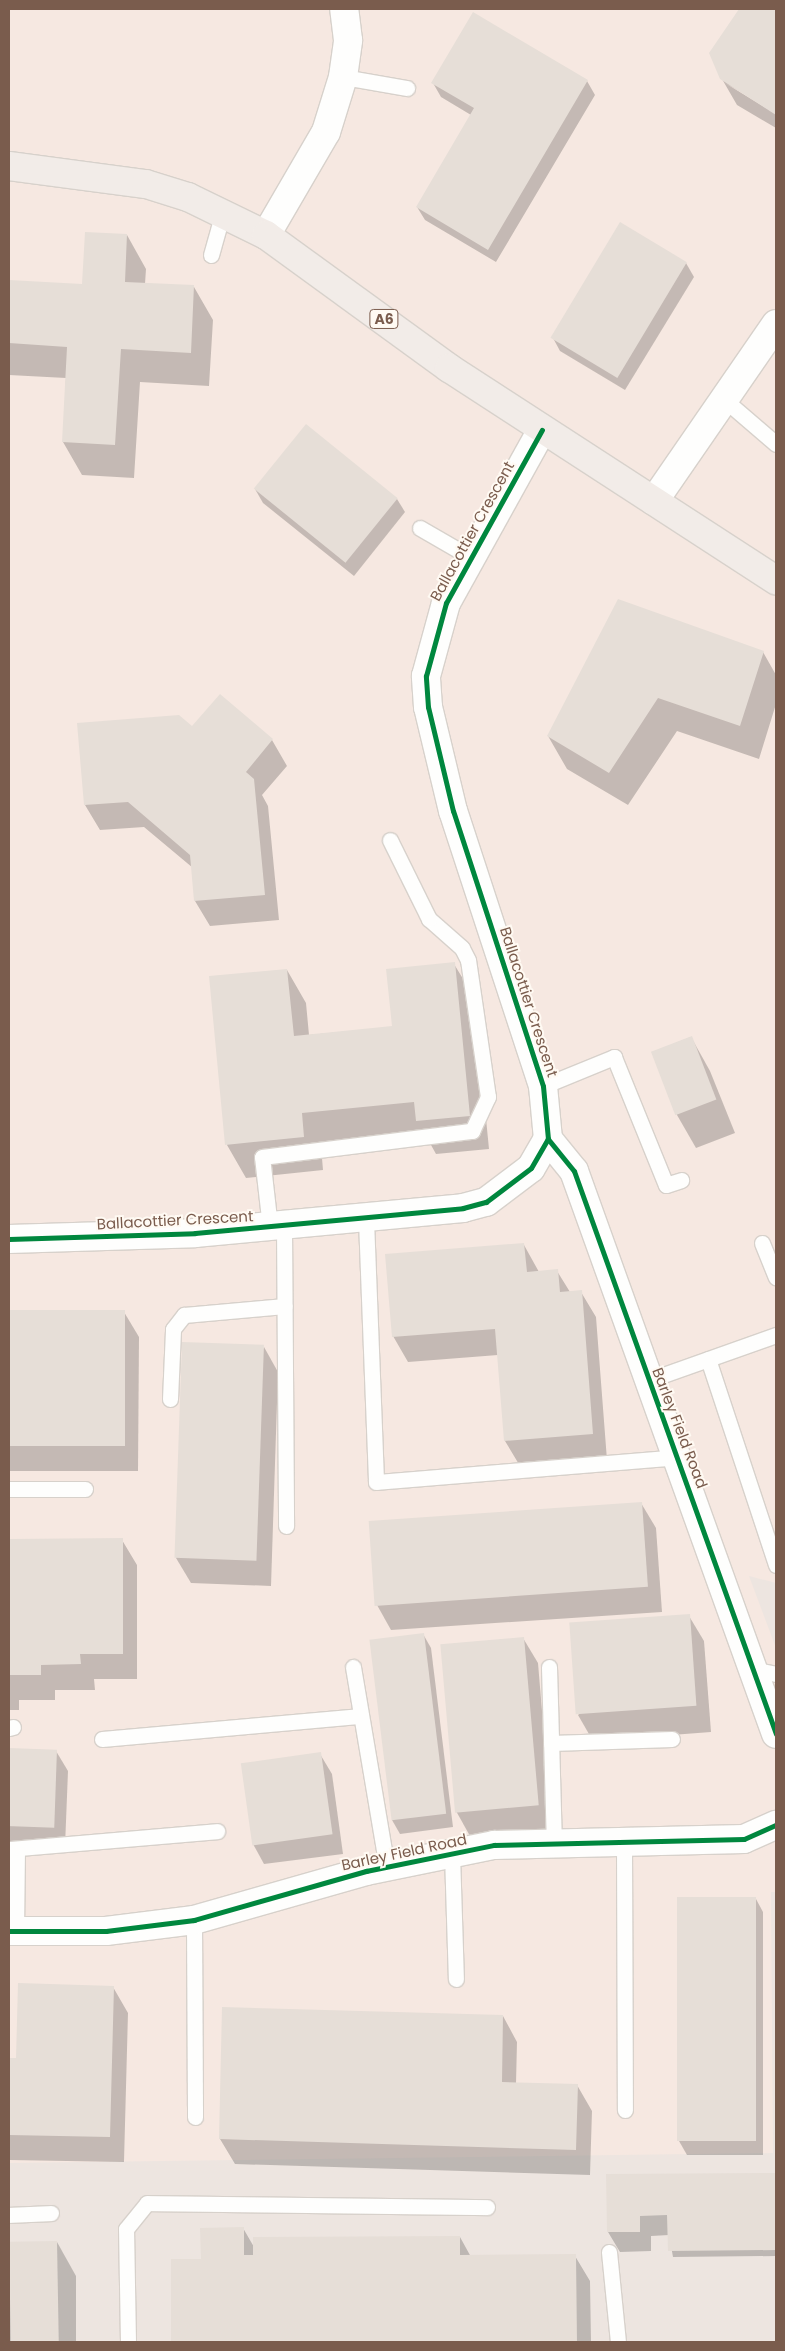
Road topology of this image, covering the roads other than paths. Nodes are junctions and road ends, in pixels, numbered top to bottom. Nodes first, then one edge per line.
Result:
1 (344, 9) edge
2 (343, 77) junction
3 (407, 88) dead end
4 (9, 166) edge
5 (223, 212) junction
6 (266, 234) junction
7 (210, 256) dead end
8 (776, 324) edge
9 (726, 401) junction
10 (542, 430) junction
11 (776, 444) edge
12 (654, 501) junction
13 (420, 528) dead end
14 (472, 558) junction
15 (776, 580) edge
16 (390, 840) dead end
17 (543, 1086) junction
18 (548, 1139) junction
19 (681, 1180) dead end
20 (366, 1220) junction
21 (277, 1227) junction
22 (9, 1239) edge
23 (762, 1243) dead end
24 (776, 1277) edge
25 (285, 1306) junction
26 (776, 1335) edge
27 (708, 1359) junction
28 (649, 1380) junction
29 (170, 1398) dead end
30 (678, 1457) junction
31 (9, 1489) edge
32 (85, 1489) dead end
33 (286, 1526) dead end
34 (776, 1565) edge
35 (353, 1667) dead end
36 (548, 1667) dead end
37 (767, 1672) edge
38 (361, 1716) junction
39 (776, 1734) edge
40 (102, 1739) dead end
41 (672, 1739) dead end
42 (551, 1743) junction
43 (776, 1826) edge
44 (217, 1831) dead end
45 (624, 1843) junction
46 (554, 1844) junction
47 (13, 1849) edge
48 (452, 1854) junction
49 (387, 1867) junction
50 (194, 1920) junction
51 (12, 1931) edge
52 (456, 1979) dead end
53 (625, 2110) dead end
54 (195, 2117) dead end
55 (488, 2207) dead end
56 (51, 2212) dead end
57 (9, 2215) edge
58 (609, 2252) dead end
59 (128, 2342) edge
60 (618, 2342) edge

1 - 2 street
2 - 3 lane
2 - 6 street
4 - 5 highway, A6
5 - 6 highway, A6
5 - 7 lane
6 - 10 highway, A6
8 - 9 street
9 - 11 lane
9 - 12 street
10 - 12 highway, A6
10 - 14 street, Ballacottier Crescent
12 - 15 highway, A6
13 - 14 lane
14 - 17 street, Ballacottier Crescent
16 - 21 lane
17 - 18 street, Ballacottier Crescent
17 - 19 lane
18 - 20 street, Ballacottier Crescent
18 - 28 street, Barley Field Road
20 - 21 street, Ballacottier Crescent
20 - 30 lane
21 - 22 street, Ballacottier Crescent
21 - 25 lane
23 - 24 lane
25 - 29 lane
25 - 33 lane
26 - 27 lane
27 - 28 lane
27 - 34 lane
28 - 30 street, Barley Field Road
30 - 37 street, Barley Field Road
31 - 32 lane
35 - 38 lane
36 - 42 lane
37 - 39 street, Barley Field Road
38 - 40 lane
38 - 49 lane
41 - 42 lane
42 - 46 lane
43 - 45 street, Barley Field Road
44 - 47 lane
45 - 46 street, Barley Field Road
45 - 53 lane
46 - 48 street, Barley Field Road
47 - 51 lane
48 - 49 street, Barley Field Road
48 - 52 lane
49 - 50 street, Barley Field Road
50 - 51 street, Barley Field Road
50 - 54 lane
55 - 59 lane
56 - 57 lane
58 - 60 lane

